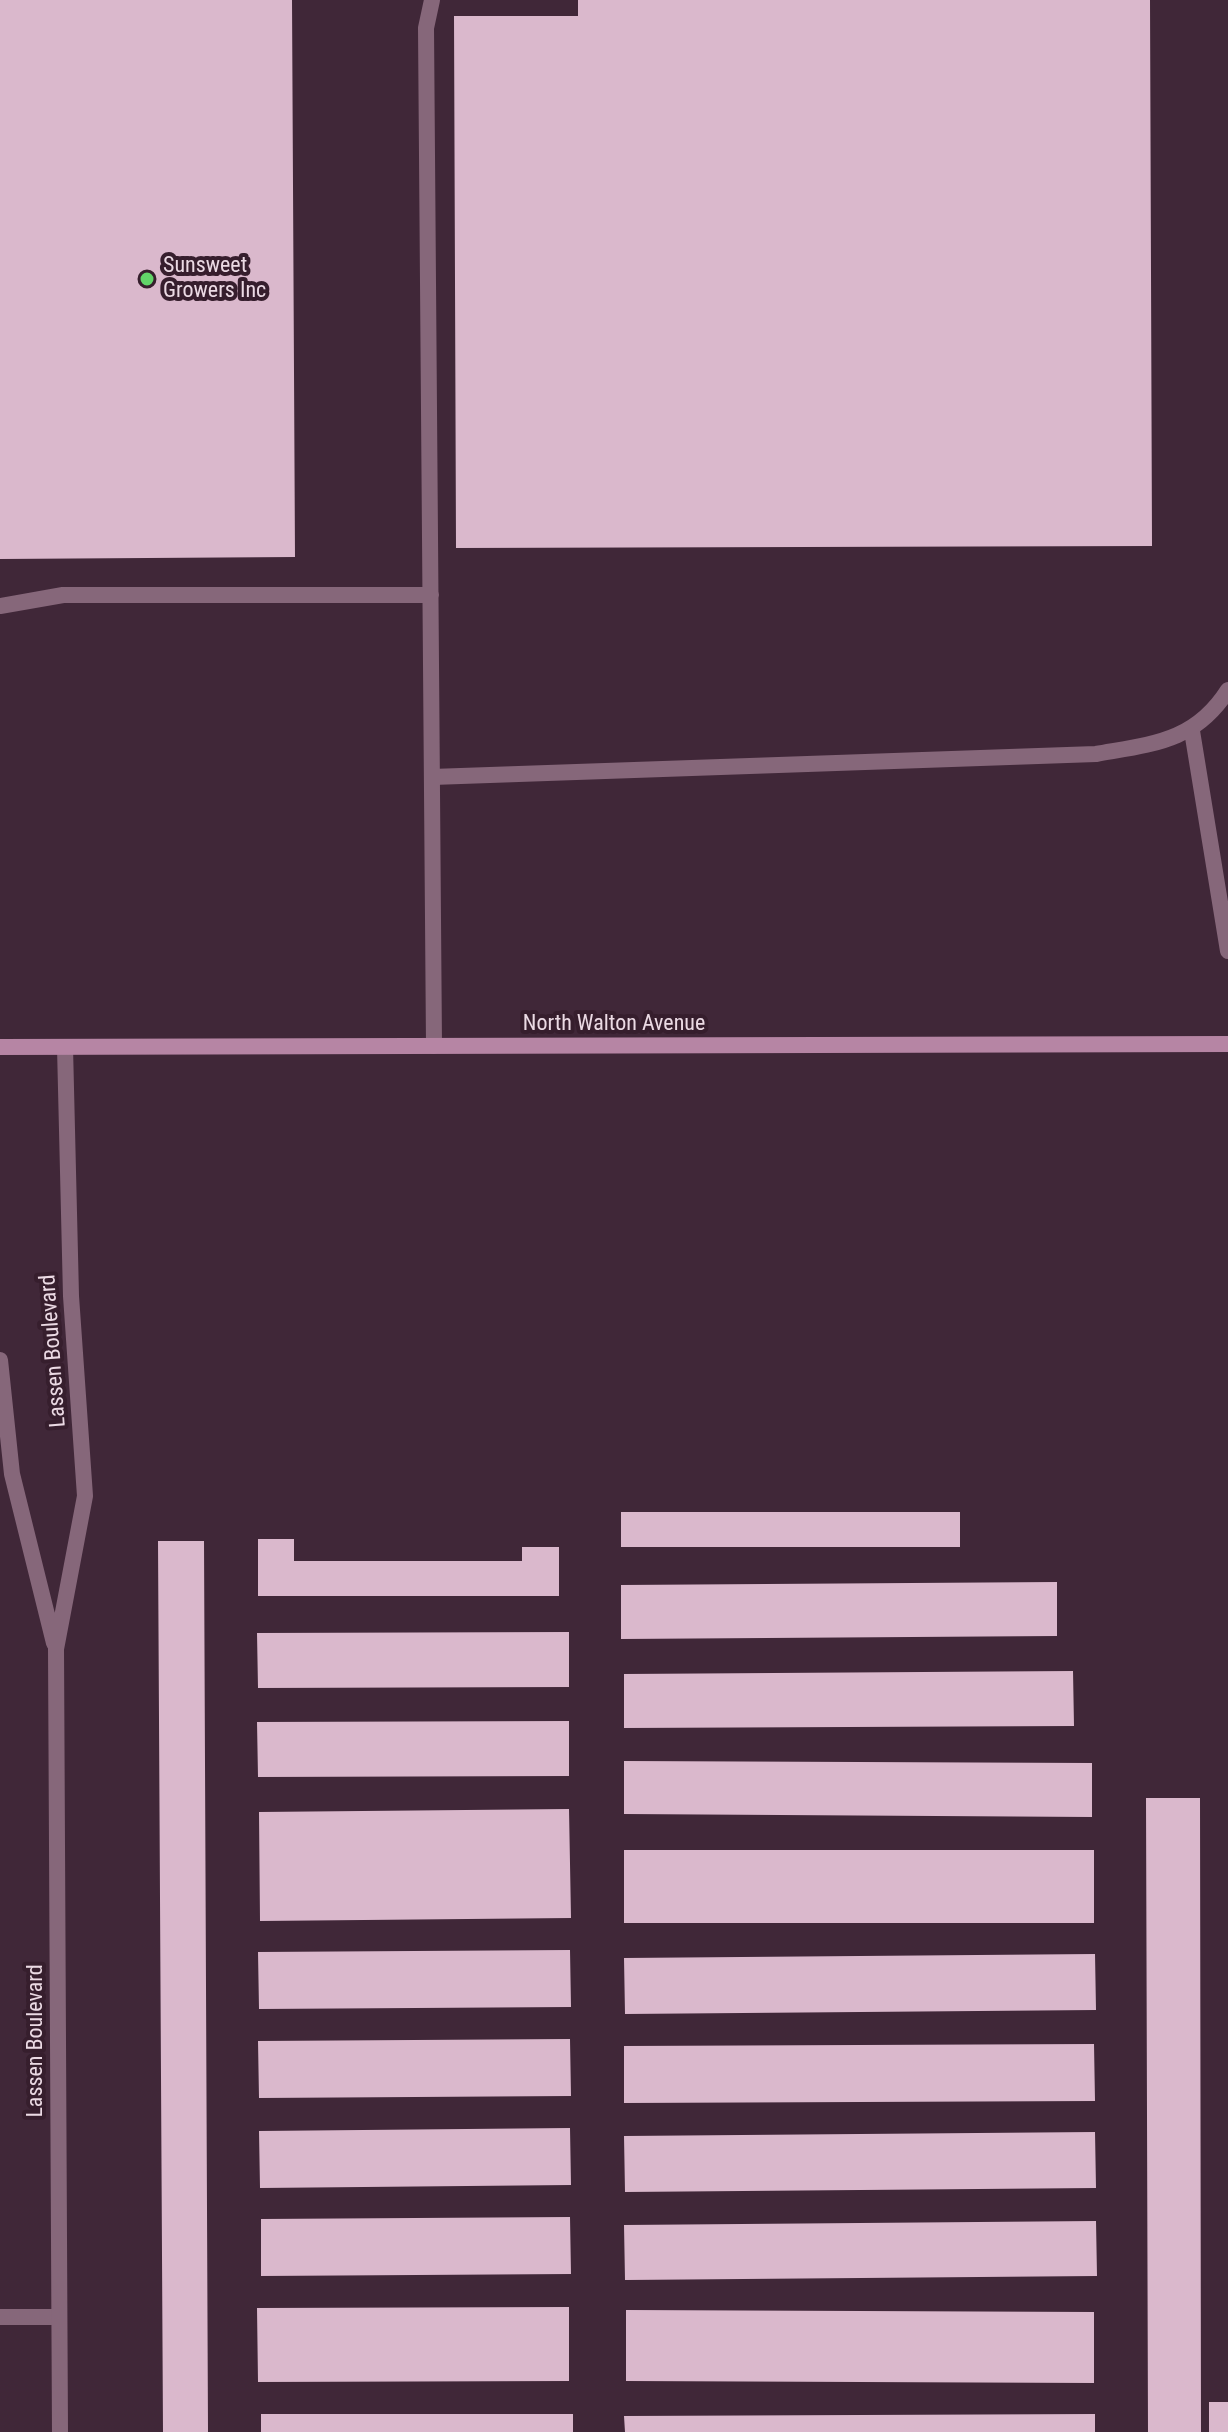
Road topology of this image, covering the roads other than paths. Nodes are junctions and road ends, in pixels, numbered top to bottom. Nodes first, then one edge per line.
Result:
1 (432, 0) edge
2 (431, 595) junction
3 (0, 606) edge
4 (1228, 690) edge
5 (1192, 731) junction
6 (432, 777) junction
7 (1228, 951) edge
8 (1228, 1044) edge
9 (434, 1046) junction
10 (0, 1047) edge
11 (65, 1047) junction
12 (0, 1360) edge
13 (56, 1649) junction
14 (0, 2317) edge
15 (59, 2317) junction
16 (60, 2432) edge

1 - 2 street
2 - 3 street
2 - 6 street
4 - 5 street
5 - 6 street
5 - 7 street
6 - 9 street
8 - 9 main road, North Walton Avenue
9 - 11 main road, North Walton Avenue
10 - 11 main road, North Walton Avenue
11 - 13 street, Lassen Boulevard
12 - 13 street, Lassen Boulevard
13 - 15 street, Lassen Boulevard
14 - 15 street
15 - 16 street, Lassen Boulevard

